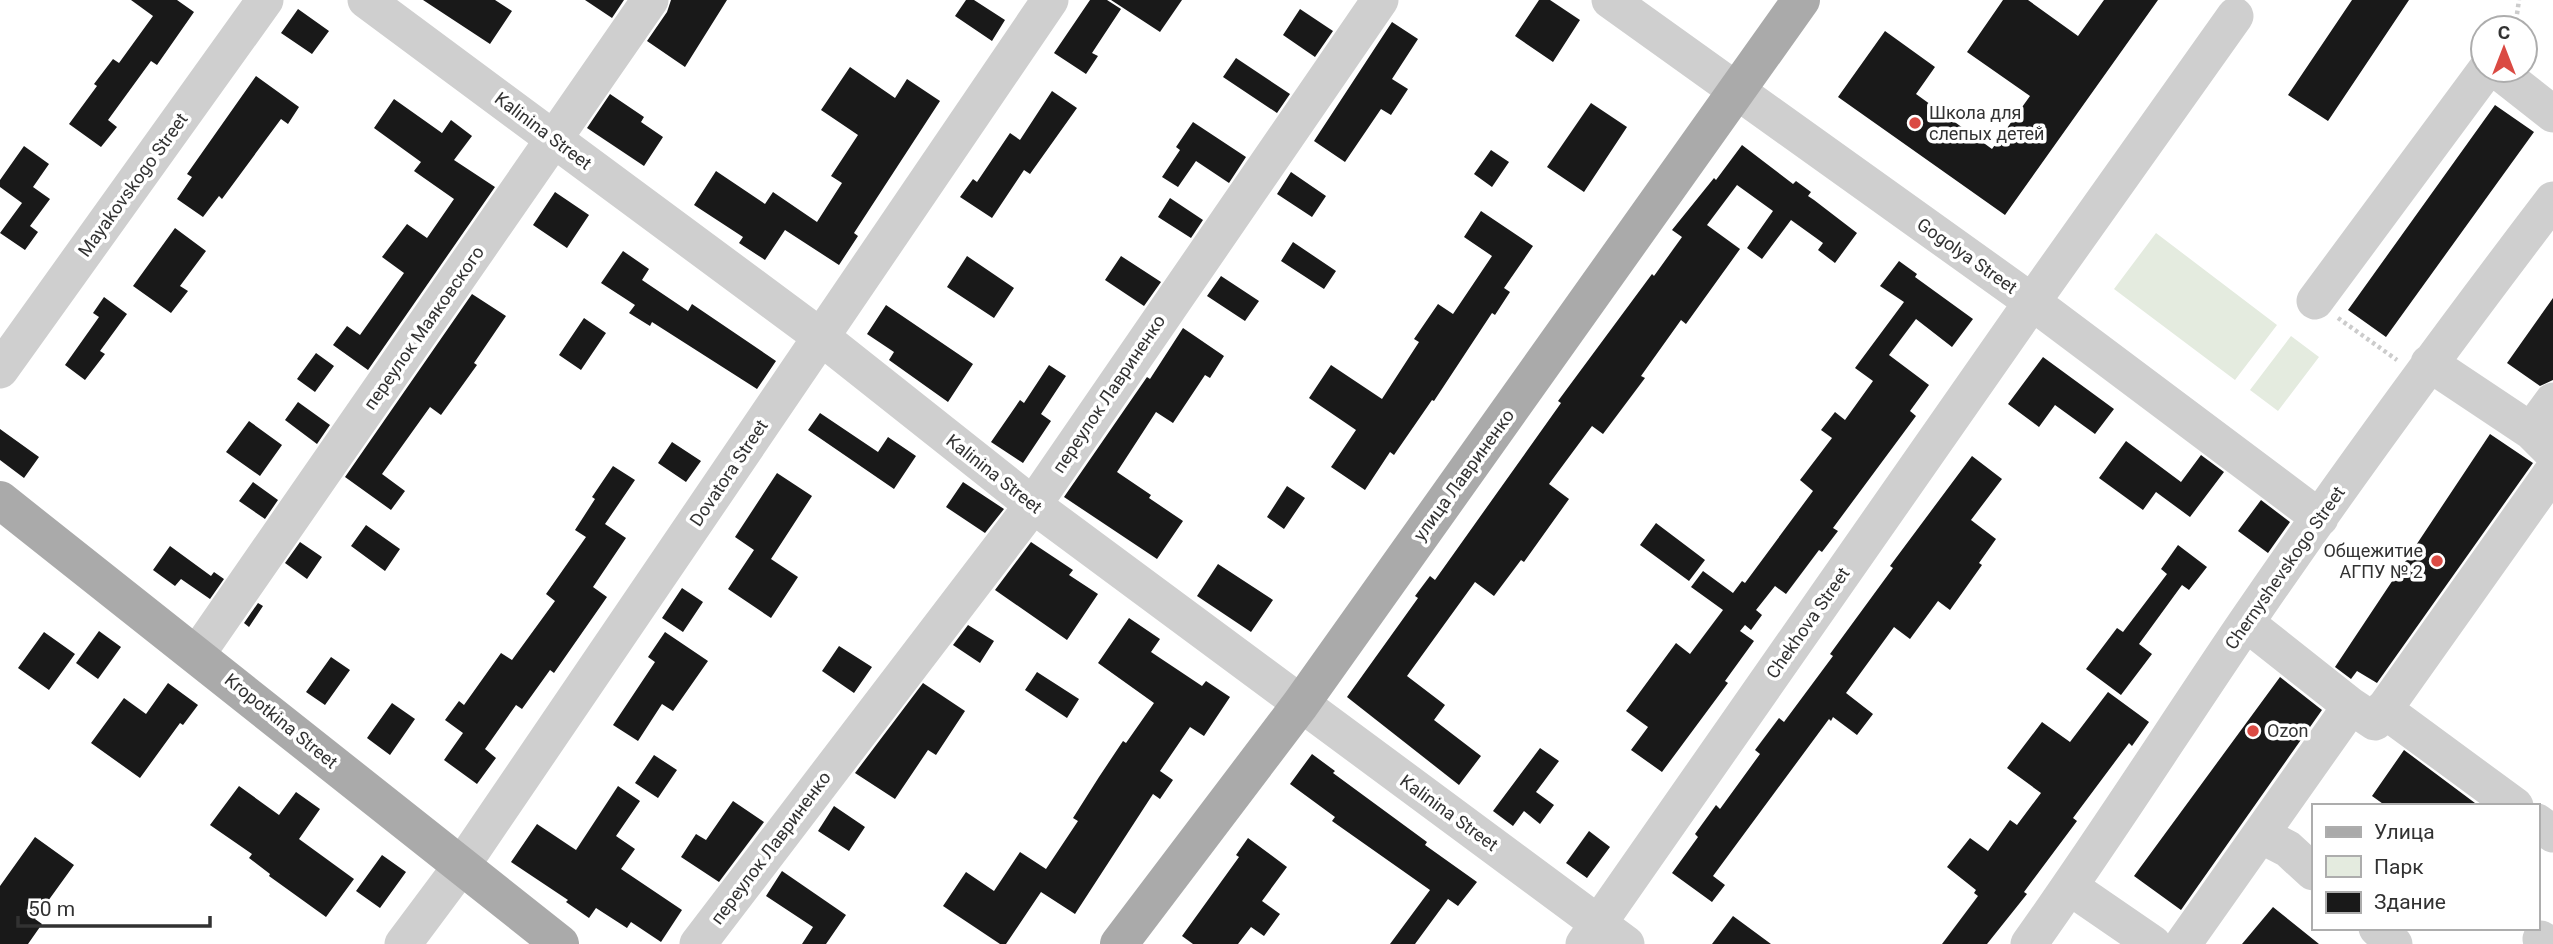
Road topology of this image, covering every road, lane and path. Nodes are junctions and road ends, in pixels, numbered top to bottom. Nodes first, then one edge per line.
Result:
1 (265, 0) edge
2 (366, 0) edge
3 (650, 0) edge
4 (1050, 0) edge
5 (1380, 0) edge
6 (1610, 0) edge
7 (1801, 0) edge
8 (2235, 16) dead end
9 (2476, 84) edge
10 (2515, 84) edge
11 (1737, 93) junction
12 (2553, 114) edge
13 (555, 140) junction
14 (2553, 200) edge
15 (2315, 301) joint
16 (2032, 302) junction
17 (821, 337) junction
18 (0, 370) edge
19 (2424, 370) junction
20 (2553, 401) edge
21 (2542, 442) edge
22 (2553, 471) edge
23 (0, 500) edge
24 (1033, 505) junction
25 (2320, 518) junction
26 (2246, 623) junction
27 (197, 654) junction
28 (1300, 705) junction
29 (2367, 708) junction
30 (2512, 804) edge
31 (2261, 835) junction
32 (462, 865) junction
33 (2312, 871) edge
34 (2070, 887) junction
35 (2378, 930) edge
36 (1603, 937) edge
37 (403, 944) edge
38 (560, 944) edge
39 (698, 944) edge
40 (1119, 944) edge
41 (2029, 944) edge
42 (2153, 944) edge
43 (2183, 944) edge
44 (2394, 944) edge

1 - 18 street, Mayakovskogo Street
2 - 13 street, Kalinina Street
3 - 13 street, переулок Маяковского
4 - 17 street, Dovatora Street
5 - 24 street, переулок Лавриненко
6 - 11 street, Gogolya Street
7 - 11 main road, улица Лавриненко
8 - 16 street, Chekhova Street
9 - 15 street
10 - 12 street
11 - 16 street, Gogolya Street
11 - 28 main road, улица Лавриненко
13 - 17 street, Kalinina Street
13 - 27 street, переулок Маяковского
14 - 19 street, Chernyshevskogo Street
15 - 19 path
16 - 25 street, Gogolya Street
16 - 36 street, Chekhova Street
17 - 24 street, Kalinina Street
17 - 32 street, Dovatora Street
19 - 21 street
19 - 25 street, Chernyshevskogo Street
20 - 21 street
22 - 29 street
23 - 27 main road, Kropotkina Street
24 - 28 street, Kalinina Street
24 - 39 street, переулок Лавриненко
25 - 26 street, Chernyshevskogo Street
26 - 29 street
26 - 34 street, Chernyshevskogo Street
27 - 32 main road, Kropotkina Street
28 - 36 street, Kalinina Street
28 - 40 main road, улица Лавриненко
29 - 30 street
29 - 31 street
31 - 33 street
31 - 43 street
32 - 37 street, Dovatora Street
32 - 38 main road, Kropotkina Street
34 - 41 street, Chernyshevskogo Street
34 - 42 street
35 - 44 street

